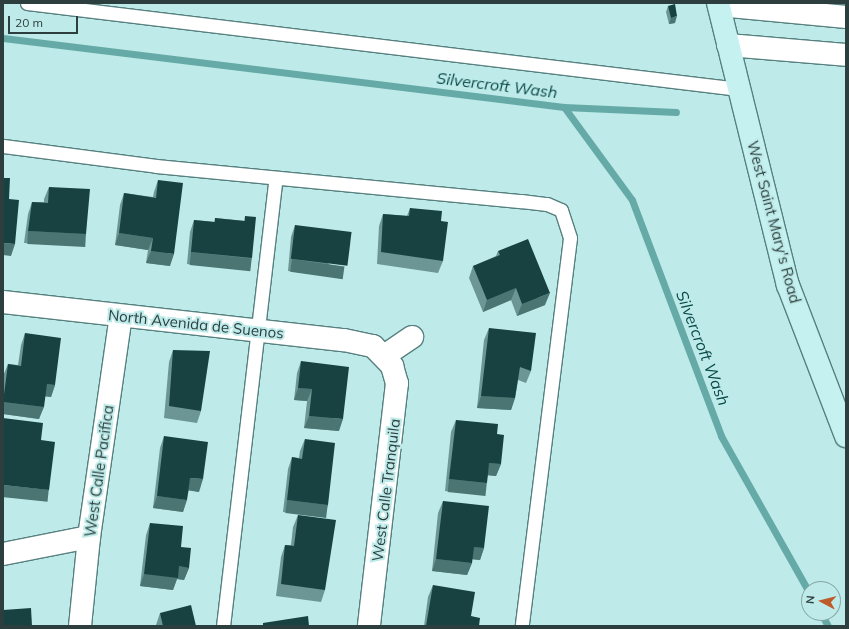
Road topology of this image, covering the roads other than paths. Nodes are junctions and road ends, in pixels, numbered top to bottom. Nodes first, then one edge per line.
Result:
1 (27, 3) edge
2 (719, 4) edge
3 (846, 17) edge
4 (728, 44) junction
5 (846, 55) edge
6 (739, 89) junction
7 (3, 146) edge
8 (276, 178) junction
9 (3, 302) edge
10 (121, 316) junction
11 (258, 330) junction
12 (412, 336) dead end
13 (384, 356) junction
14 (846, 436) edge
15 (89, 537) junction
16 (3, 554) edge
17 (80, 626) edge
18 (222, 626) edge
19 (369, 626) edge
20 (522, 626) edge

1 - 6 lane
2 - 3 street
2 - 4 main road, West Saint Mary's Road
4 - 5 street
4 - 6 main road, West Saint Mary's Road
6 - 14 main road, West Saint Mary's Road
7 - 8 lane
8 - 11 lane
8 - 20 lane
9 - 10 street, North Avenida de Suenos
10 - 11 street, North Avenida de Suenos
10 - 15 street, West Calle Pacifica
11 - 13 street, North Avenida de Suenos
11 - 18 lane
12 - 13 street
13 - 19 street, West Calle Tranquila
15 - 16 street
15 - 17 street, West Calle Pacifica

